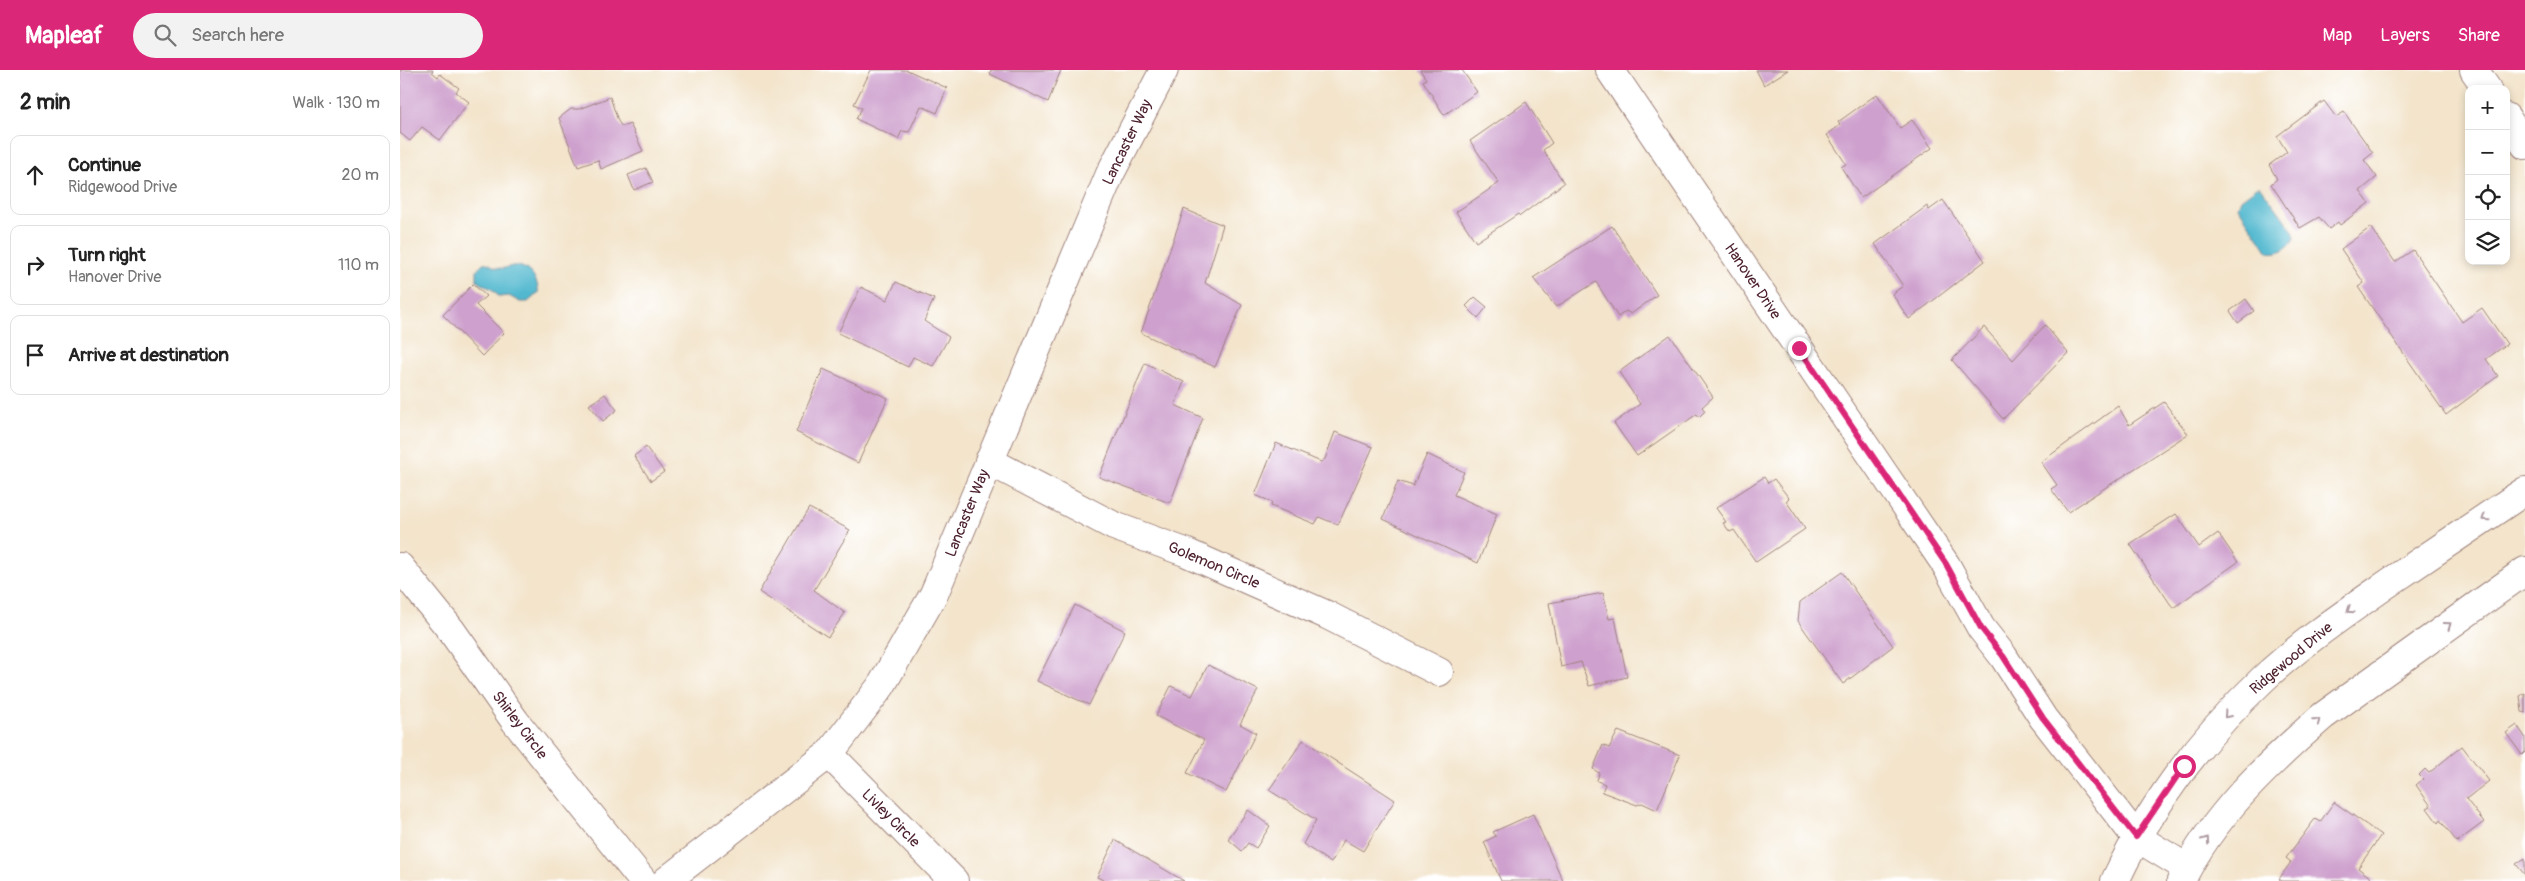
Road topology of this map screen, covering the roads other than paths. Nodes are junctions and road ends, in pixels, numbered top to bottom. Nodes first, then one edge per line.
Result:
1 (1164, 70) edge
2 (1610, 70) edge
3 (2474, 70) edge
4 (2484, 85) edge
5 (2510, 123) edge
6 (2525, 144) edge
7 (988, 461) junction
8 (2525, 491) edge
9 (400, 567) edge
10 (2525, 571) edge
11 (1439, 672) dead end
12 (829, 754) junction
13 (2136, 837) junction
14 (2184, 875) edge
15 (643, 881) edge
16 (666, 881) edge
17 (954, 881) edge
18 (2114, 881) edge

1 - 7 street, Lancaster Way
2 - 13 street, Hanover Drive
3 - 4 street
5 - 6 street
7 - 11 street, Golemon Circle
7 - 12 street, Lancaster Way
8 -> 13 street, Ridgewood Drive
9 - 15 street, Shirley Circle
14 -> 10 street
12 - 16 street, Lancaster Way
12 - 17 street, Livley Circle
13 - 14 street, Hanover Drive
13 - 18 street, Ridgewood Drive

